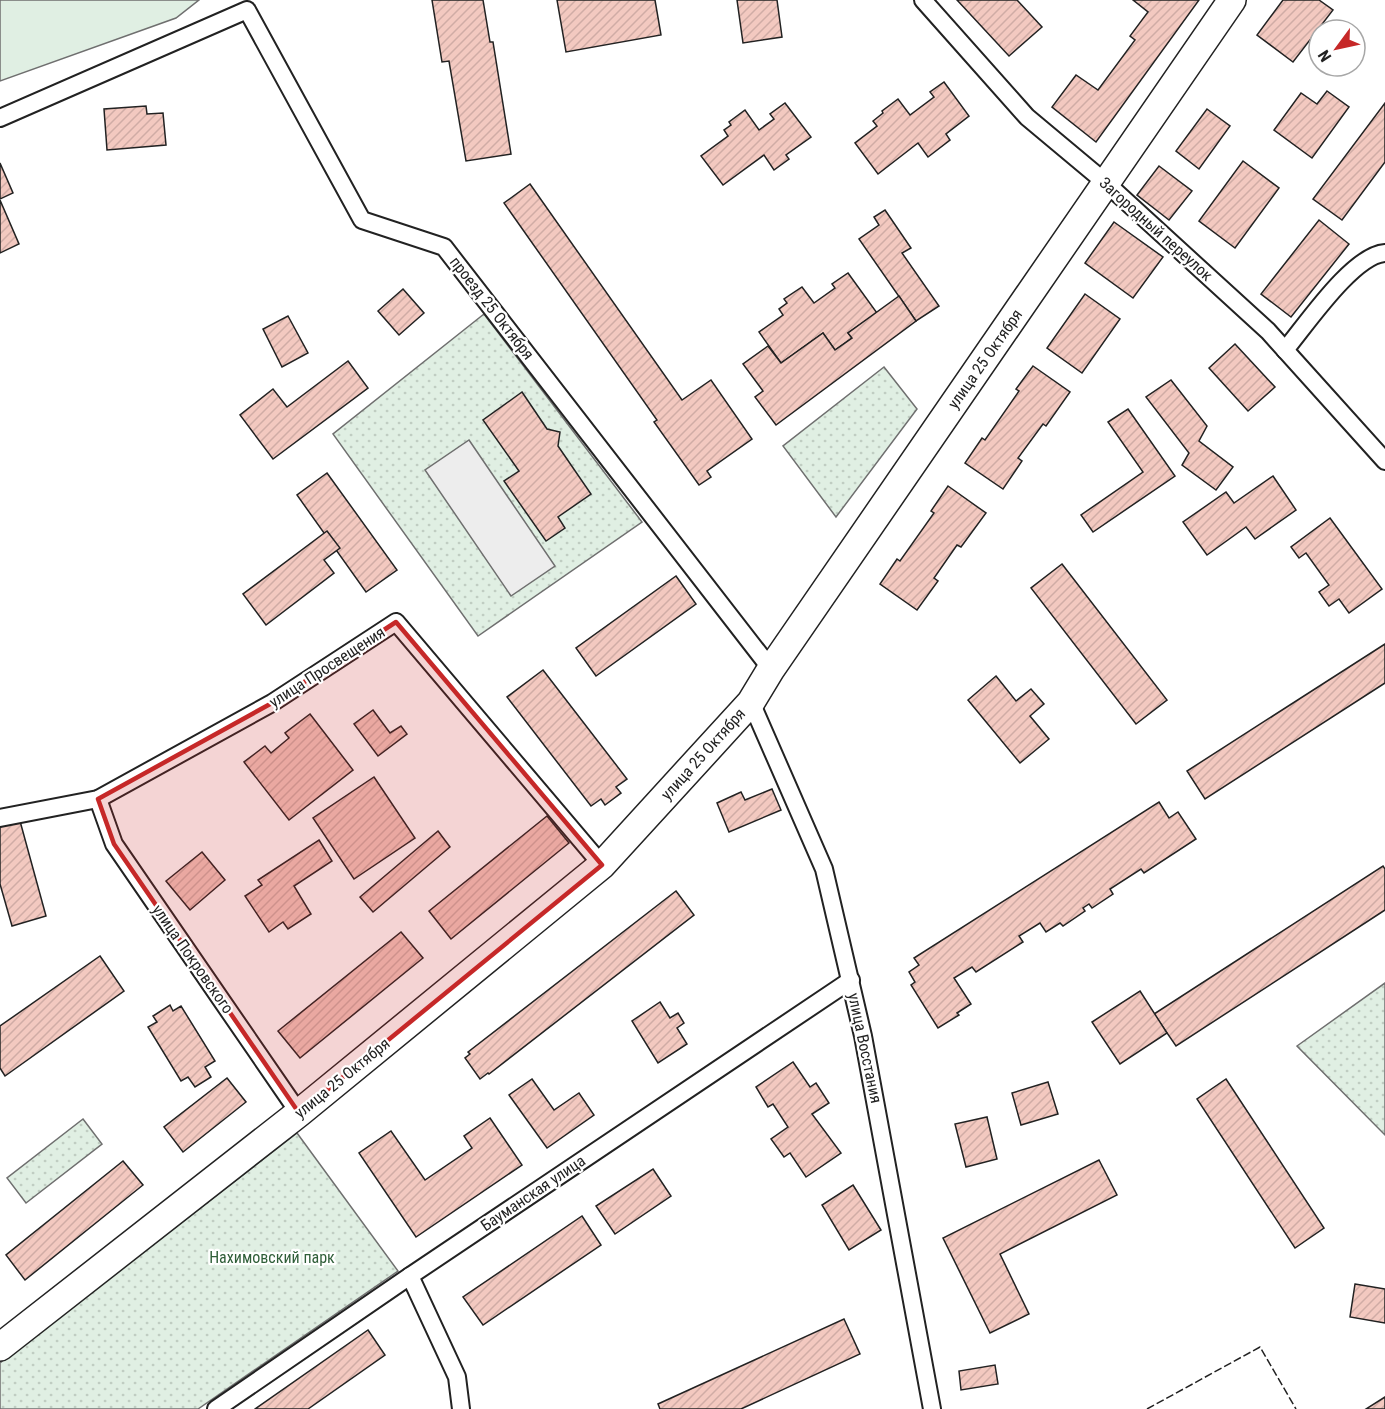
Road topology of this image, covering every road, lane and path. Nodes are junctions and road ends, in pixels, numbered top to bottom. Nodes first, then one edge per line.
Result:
1 (923, 0) edge
2 (1232, 0) edge
3 (245, 5) edge
4 (0, 118) edge
5 (1106, 183) junction
6 (1385, 253) edge
7 (1285, 350) junction
8 (1385, 461) edge
9 (771, 669) junction
10 (751, 702) junction
11 (98, 798) junction
12 (0, 818) edge
13 (602, 864) junction
14 (851, 980) junction
15 (300, 1113) junction
16 (410, 1276) junction
17 (0, 1347) edge
18 (216, 1409) edge
19 (461, 1409) edge
20 (932, 1409) edge

1 - 5 street, Загородный переулок
2 - 5 main road, улица 25 Октября
3 - 4 street, проезд 25 Октября
3 - 9 street, проезд 25 Октября
5 - 7 street, Загородный переулок
5 - 9 main road, улица 25 Октября
6 - 7 street
7 - 8 street, Загородный переулок
9 - 10 main road, улица 25 Октября
10 - 13 main road, улица 25 Октября
10 - 14 street, улица Восстания
11 - 12 street, улица Просвещения
11 - 13 street, улица Просвещения
11 - 15 street, улица Покровского
13 - 15 main road, улица 25 Октября
14 - 16 street, Бауманская улица
14 - 20 street, улица Восстания
15 - 17 main road, улица 25 Октября
16 - 18 street, Бауманская улица
16 - 19 street

